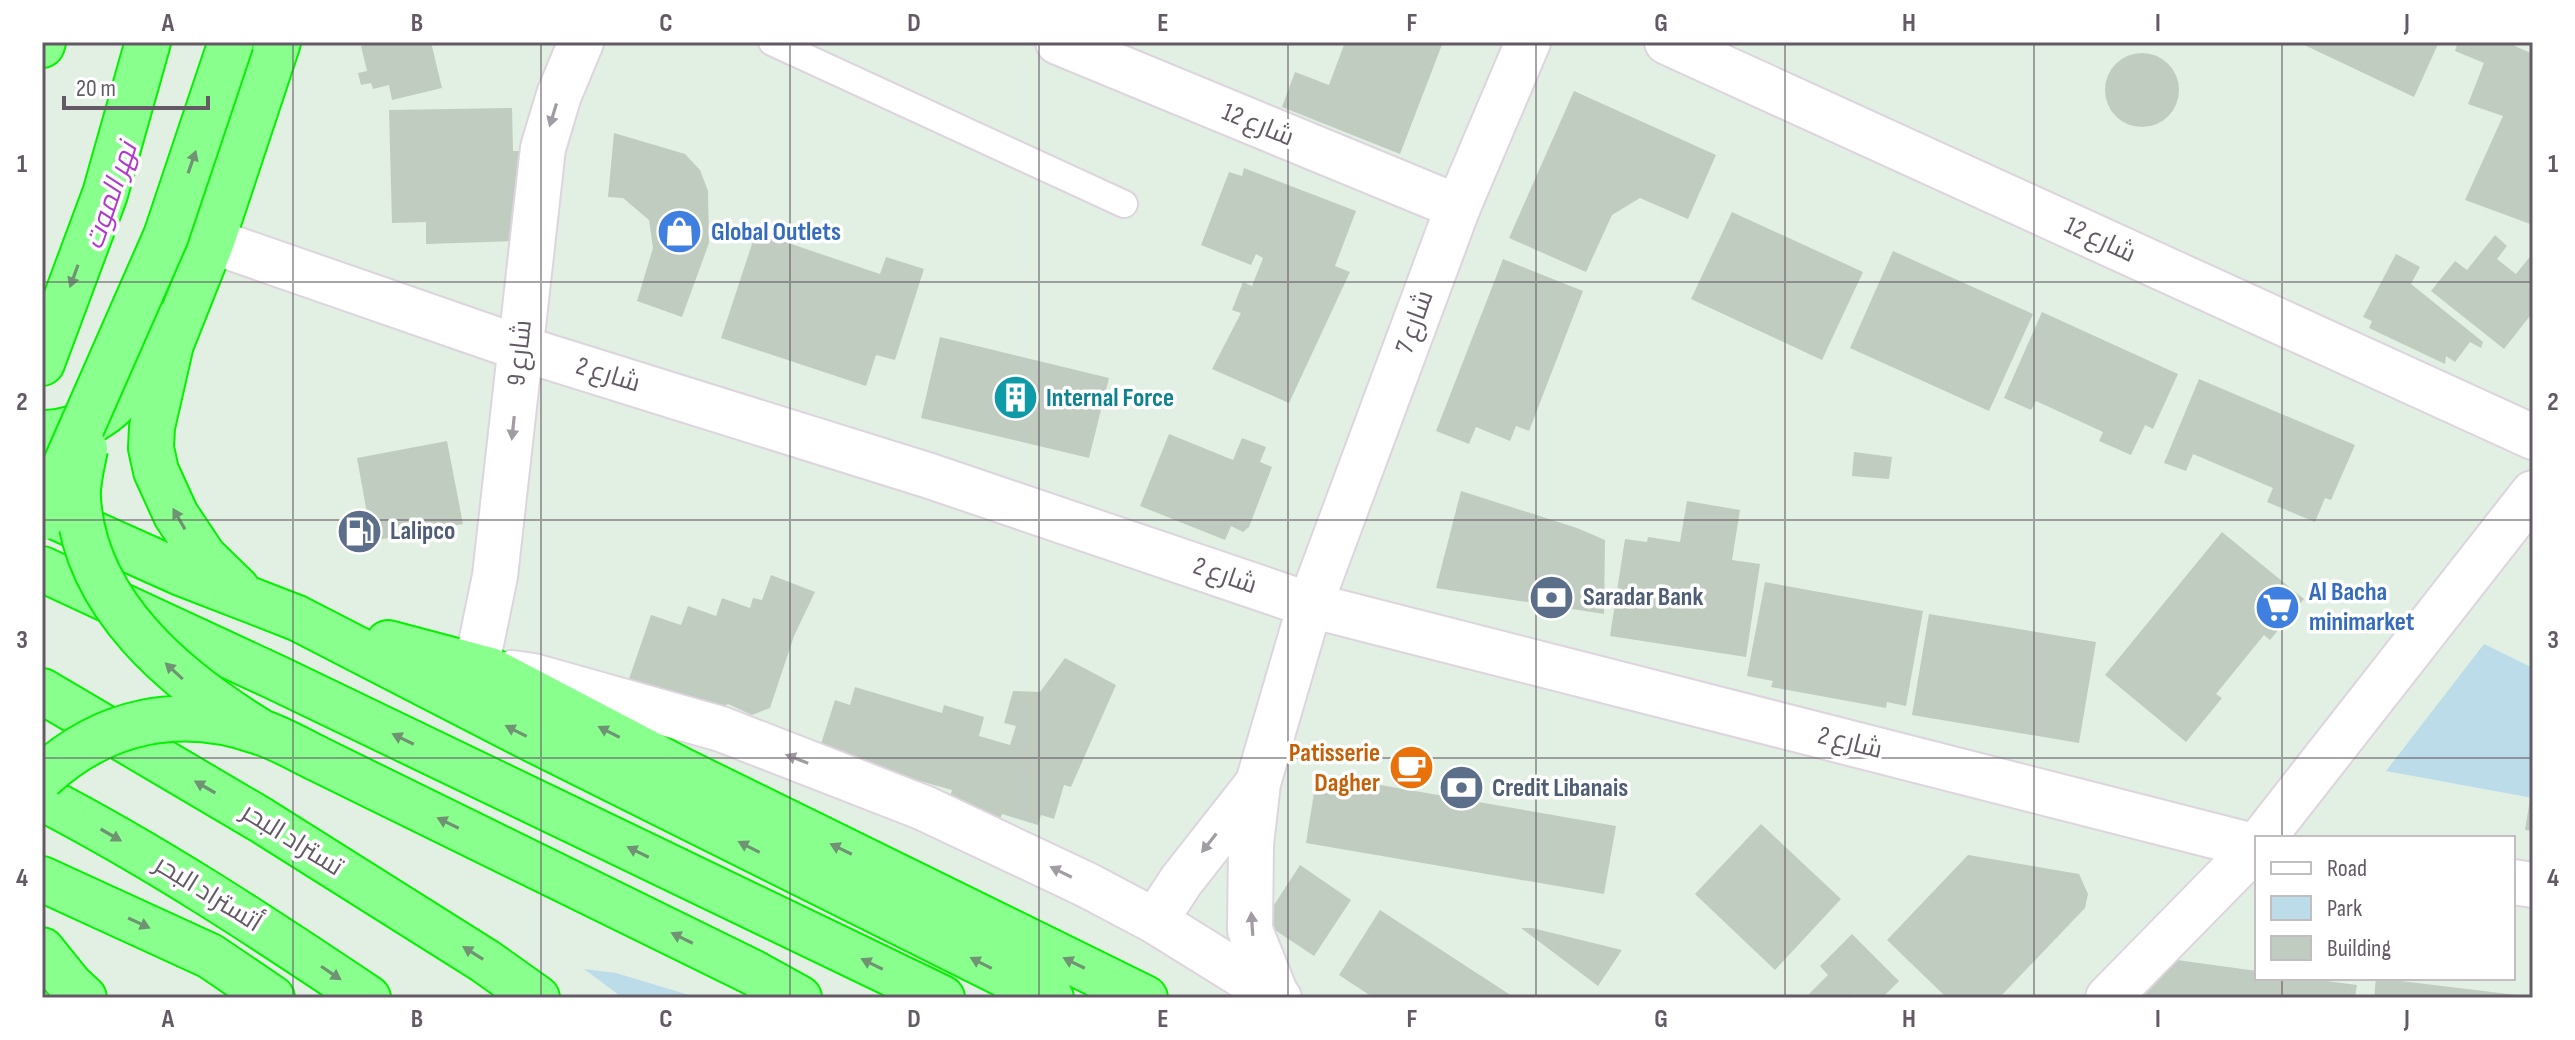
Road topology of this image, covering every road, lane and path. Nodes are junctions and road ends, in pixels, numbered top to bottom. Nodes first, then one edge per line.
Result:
1 (148, 42) edge
2 (231, 42) edge
3 (278, 42) edge
4 (581, 42) edge
5 (772, 42) edge
6 (1058, 42) edge
7 (1528, 42) edge
8 (1667, 42) edge
9 (261, 90) junction
10 (1124, 204) dead end
11 (1458, 207) junction
12 (212, 241) junction
13 (520, 348) junction
14 (42, 363) edge
15 (90, 411) junction
16 (42, 433) edge
17 (2533, 437) edge
18 (2533, 493) edge
19 (42, 511) edge
20 (42, 518) edge
21 (42, 569) edge
22 (248, 598) junction
23 (1310, 605) junction
24 (297, 618) junction
25 (483, 669) junction
26 (42, 691) edge
27 (261, 732) junction
28 (42, 777) edge
29 (1258, 783) junction
30 (42, 798) edge
31 (2265, 836) edge
32 (2255, 846) edge
33 (2255, 849) edge
34 (55, 884) edge
35 (1155, 921) junction
36 (42, 950) edge
37 (752, 972) junction
38 (1278, 997) edge
39 (84, 998) edge
40 (272, 998) edge
41 (368, 998) edge
42 (537, 998) edge
43 (787, 998) edge
44 (799, 998) edge
45 (942, 998) edge
46 (1051, 998) edge
47 (1145, 998) edge
48 (2108, 998) edge

1 -> 14 highway
15 -> 2 highway, bridge
3 - 9 highway
4 -> 13 street, شارع 9
5 - 10 lane
6 - 11 street, شارع 12
7 - 11 street, شارع 7
8 - 17 street, شارع 12
9 - 12 highway
9 - 16 highway
11 - 23 street, شارع 7
12 - 13 street, شارع 2
22 -> 12 highway
13 - 23 street, شارع 2
13 -> 25 street, شارع 9
15 - 20 highway, bridge
27 -> 15 highway, bridge
18 - 31 street
19 - 22 highway
45 -> 21 highway
22 - 24 highway
23 - 29 street, شارع 7
23 - 32 street, شارع 2
24 - 25 highway
46 -> 24 highway
35 -> 25 street
47 -> 25 highway
42 -> 26 highway, تستراد البحر
27 - 28 highway, bridge
37 -> 27 highway, bridge
29 -> 35 street
38 -> 29 street
30 -> 41 highway, أتستراد البحر
33 - 48 street
34 -> 40 highway
35 - 38 street
36 - 39 highway
37 - 43 highway
37 - 44 highway

